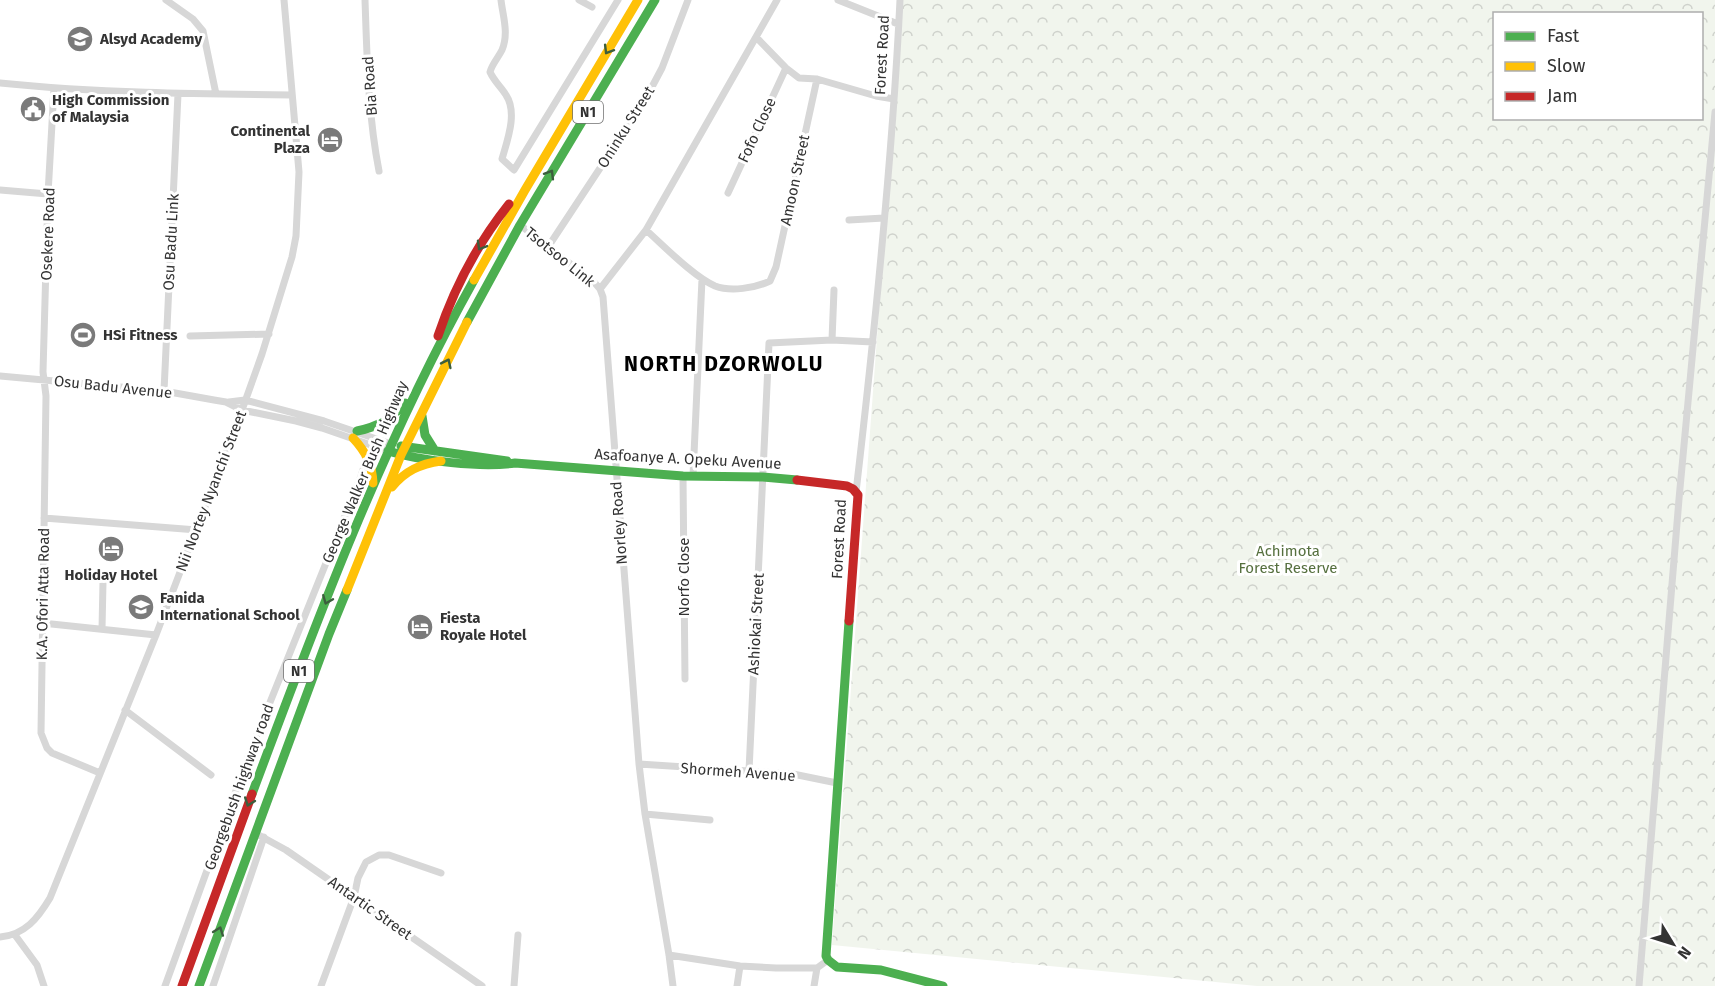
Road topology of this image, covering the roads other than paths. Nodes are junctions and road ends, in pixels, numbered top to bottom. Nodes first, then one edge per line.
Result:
1 (166, 0) edge
2 (284, 0) edge
3 (365, 0) edge
4 (501, 0) edge
5 (579, 0) edge
6 (618, 0) edge
7 (638, 0) edge
8 (655, 0) edge
9 (688, 0) edge
10 (777, 0) edge
11 (838, 0) edge
12 (900, 0) edge
13 (592, 7) dead end
14 (898, 24) junction
15 (756, 37) junction
16 (786, 68) junction
17 (817, 79) junction
18 (0, 83) edge
19 (54, 88) junction
20 (178, 94) junction
21 (216, 94) junction
22 (292, 95) junction
23 (894, 99) junction
24 (1715, 112) edge
25 (379, 171) dead end
26 (0, 190) edge
27 (728, 193) dead end
28 (48, 194) junction
29 (885, 218) junction
30 (849, 220) dead end
31 (520, 225) junction
32 (646, 230) junction
33 (548, 247) junction
34 (702, 279) junction
35 (600, 289) junction
36 (834, 290) dead end
37 (268, 334) junction
38 (190, 336) dead end
39 (832, 340) junction
40 (873, 342) junction
41 (0, 376) edge
42 (45, 380) junction
43 (418, 386) junction
44 (164, 391) junction
45 (245, 400) junction
46 (226, 402) junction
47 (242, 410) junction
48 (422, 415) junction
49 (355, 435) junction
50 (390, 447) junction
51 (403, 451) junction
52 (435, 452) junction
53 (368, 455) junction
54 (441, 460) junction
55 (515, 463) junction
56 (615, 470) junction
57 (688, 476) junction
58 (763, 477) junction
59 (373, 488) junction
60 (856, 492) junction
61 (381, 503) junction
62 (44, 518) junction
63 (197, 530) junction
64 (103, 582) dead end
65 (42, 623) junction
66 (102, 629) junction
67 (156, 635) junction
68 (685, 679) dead end
69 (125, 710) junction
70 (639, 764) junction
71 (749, 771) junction
72 (100, 773) junction
73 (211, 775) dead end
74 (837, 783) junction
75 (645, 814) junction
76 (710, 820) dead end
77 (255, 833) junction
78 (264, 837) junction
79 (441, 873) dead end
80 (354, 897) junction
81 (15, 935) junction
82 (518, 935) dead end
83 (0, 937) edge
84 (669, 956) junction
85 (828, 960) junction
86 (740, 966) junction
87 (817, 968) junction
88 (44, 986) edge
89 (165, 986) edge
90 (182, 986) edge
91 (199, 986) edge
92 (213, 986) edge
93 (321, 986) edge
94 (482, 986) edge
95 (514, 986) edge
96 (673, 986) edge
97 (737, 986) edge
98 (814, 986) edge
99 (943, 986) edge
100 (1639, 986) edge

1 - 21 street
2 - 22 street, Nii Nortey Nyanchi Street
3 - 25 street, Bia Road
4 - 6 street
5 - 13 street
7 -> 43 main road, George Walker Bush Highway / N1
31 -> 8 main road, George Walker Bush Highway / N1
9 - 33 street, Oninku Street
10 - 15 street
11 - 14 street
12 - 14 street, Forest Road
14 - 23 street, Forest Road
15 - 16 street
15 - 32 street
16 - 17 street
16 - 27 street, Fofo Close
17 - 23 street
17 - 34 street, Amoon Street
18 - 19 street
19 - 20 street
19 - 28 street, Osekere Road
20 - 21 street
20 - 44 street, Osu Badu Link
21 - 22 street
22 - 37 street, Nii Nortey Nyanchi Street
23 - 29 street, Forest Road
24 - 100 street
26 - 28 street
28 - 42 street, Osekere Road
29 - 30 street
29 - 40 street, Forest Road
31 - 33 street, Tsotsoo Link
48 -> 31 main road, George Walker Bush Highway / N1
32 - 34 street
32 - 35 street
33 - 35 street, Tsotsoo Link
34 - 57 street, Norfo Close
35 - 56 street, Norley Road
36 - 39 street
37 - 38 street
37 - 45 street, Nii Nortey Nyanchi Street
39 - 40 street
39 - 58 street, Ashiokai Street
40 - 60 street, Forest Road
41 - 42 street, Osu Badu Avenue
42 - 44 street, Osu Badu Avenue
42 - 62 street, K.A. Ofori Atta Road
43 - 49 main road
43 - 50 main road, George Walker Bush Highway / N1
44 - 46 street, Osu Badu Avenue
45 - 46 street, Osu Badu Avenue
45 - 47 street, Nii Nortey Nyanchi Street
45 - 49 street, Osu Badu Avenue
46 - 47 street, Osu Badu Avenue
47 - 49 street, Osu Badu Avenue
47 - 63 street, Nii Nortey Nyanchi Street
48 - 51 main road, George Walker Bush Highway / N1
48 - 52 main road
49 - 50 street, Osu Badu Avenue
49 - 53 main road
50 - 51 main road
50 - 59 main road, George Walker Bush Highway / N1
51 - 52 main road, Asafoanye A. Opeku Avenue
51 - 54 main road, Asafoanye A. Opeku Avenue
51 - 61 main road, George Walker Bush Highway / N1
52 - 55 main road, Asafoanye A. Opeku Avenue
53 - 59 main road
53 - 89 street, Georgebush highway road
54 - 55 main road, Asafoanye A. Opeku Avenue
54 - 61 main road
55 - 56 main road, Asafoanye A. Opeku Avenue
56 - 57 main road, Asafoanye A. Opeku Avenue
56 - 70 street, Norley Road
57 - 58 main road, Asafoanye A. Opeku Avenue
57 - 68 street, Norfo Close
58 - 60 main road, Asafoanye A. Opeku Avenue
58 - 71 street, Ashiokai Street
59 -> 90 main road, George Walker Bush Highway / N1
60 - 74 main road, Forest Road
61 - 77 main road, George Walker Bush Highway / N1
62 - 63 street
62 - 65 street, K.A. Ofori Atta Road
63 - 67 street, Nii Nortey Nyanchi Street
64 - 66 street
65 - 66 street
65 - 72 street, K.A. Ofori Atta Road
66 - 67 street
67 - 69 street, Nii Nortey Nyanchi Street
69 - 72 street, Nii Nortey Nyanchi Street
69 - 73 street
70 - 71 street, Shormeh Avenue
70 - 75 street, Norley Road
71 - 74 street, Shormeh Avenue
72 - 81 street, Nii Nortey Nyanchi Street
74 - 85 main road, Forest Road
75 - 76 street
75 - 84 street, Norley Road
77 - 78 street, Antartic Street
91 -> 77 main road
78 - 80 street, Antartic Street
78 - 92 street
79 - 80 street
80 - 93 street
80 - 94 street, Antartic Street
81 - 83 street
81 - 88 street
82 - 95 street
84 - 86 street
84 - 96 street, Norley Road
85 - 87 street
85 - 99 main road
86 - 87 street
86 - 97 street
87 - 98 street

